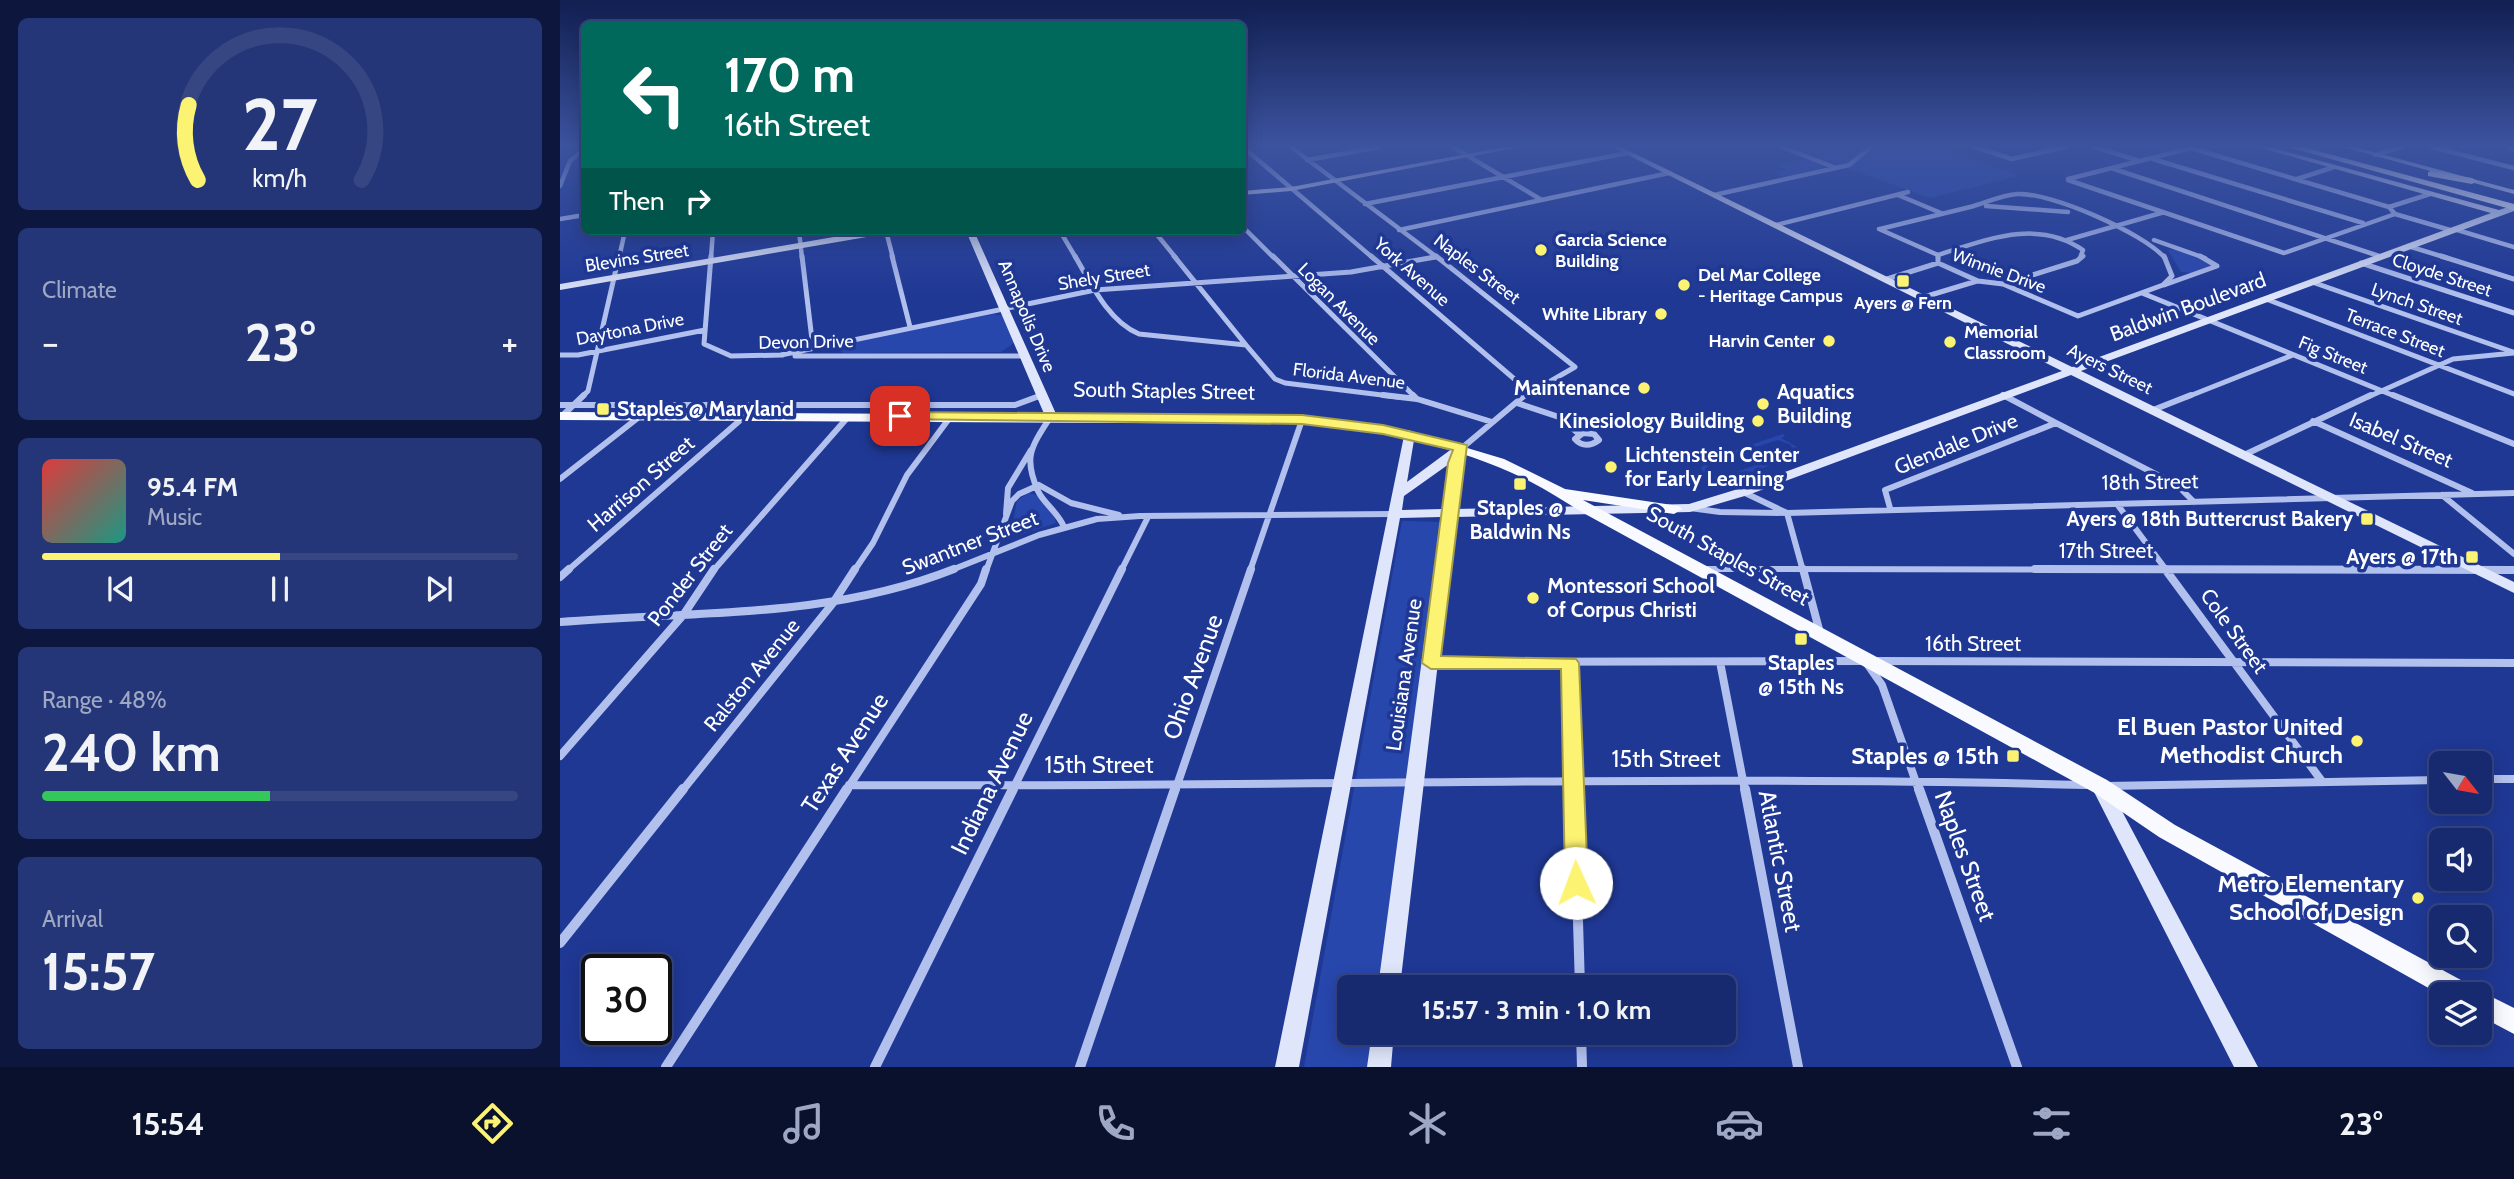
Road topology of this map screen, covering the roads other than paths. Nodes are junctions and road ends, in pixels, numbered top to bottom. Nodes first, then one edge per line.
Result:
1 (1300, 197) edge
2 (1356, 197) edge
3 (1402, 197) edge
4 (1535, 197) edge
5 (1555, 197) edge
6 (1718, 197) edge
7 (1891, 197) edge
8 (1902, 197) edge
9 (2014, 197) edge
10 (2034, 197) edge
11 (2117, 197) edge
12 (2197, 197) edge
13 (2278, 197) edge
14 (2355, 197) edge
15 (2421, 197) edge
16 (2440, 197) edge
17 (2487, 197) edge
18 (2488, 197) edge
19 (2492, 198) junction
20 (1540, 200) junction
21 (2514, 201) edge
22 (1365, 204) junction
23 (1970, 207) junction
24 (2389, 207) junction
25 (2514, 207) edge
26 (2162, 212) junction
27 (1942, 213) junction
28 (2497, 213) junction
29 (2395, 214) junction
30 (2087, 215) junction
31 (581, 216) edge
32 (2514, 218) edge
33 (560, 219) edge
34 (2364, 223) junction
35 (1776, 225) junction
36 (2115, 225) junction
37 (2452, 229) junction
38 (1246, 230) edge
39 (1399, 230) junction
40 (624, 235) edge
41 (713, 235) edge
42 (799, 235) edge
43 (862, 235) edge
44 (886, 235) edge
45 (972, 235) edge
46 (1062, 235) edge
47 (1157, 235) edge
48 (2142, 235) junction
49 (2324, 238) junction
50 (2067, 240) junction
51 (800, 246) junction
52 (2407, 246) junction
53 (2514, 247) edge
54 (1937, 254) junction
55 (2379, 256) junction
56 (1435, 257) junction
57 (711, 261) junction
58 (1938, 263) junction
59 (2361, 263) junction
60 (1387, 268) junction
61 (616, 277) junction
62 (1294, 277) junction
63 (1887, 279) junction
64 (2514, 279) edge
65 (1194, 280) junction
66 (1978, 281) junction
67 (2312, 282) junction
68 (2003, 285) junction
69 (2163, 285) junction
70 (560, 287) edge
71 (1095, 290) junction
72 (2141, 293) junction
73 (1924, 297) junction
74 (2266, 299) junction
75 (1006, 309) junction
76 (2514, 313) edge
77 (2210, 320) junction
78 (910, 327) junction
79 (705, 330) junction
80 (1246, 345) junction
81 (813, 348) junction
82 (599, 350) junction
83 (2514, 353) edge
84 (560, 355) edge
85 (781, 355) junction
86 (2294, 355) junction
87 (1025, 356) junction
88 (2437, 364) junction
89 (2072, 371) junction
90 (1532, 389) junction
91 (2382, 391) junction
92 (2514, 394) edge
93 (1042, 395) junction
94 (2003, 395) junction
95 (1418, 399) junction
96 (1517, 403) junction
97 (565, 410) edge
98 (2153, 410) junction
99 (745, 416) junction
100 (951, 416) junction
101 (1051, 416) junction
102 (639, 417) junction
103 (848, 417) junction
104 (1302, 419) junction
105 (1492, 422) junction
106 (2313, 422) junction
107 (2056, 423) junction
108 (1409, 434) junction
109 (1579, 434) dead end
110 (2514, 444) edge
111 (1462, 448) junction
112 (1031, 450) junction
113 (2244, 455) junction
114 (560, 479) edge
115 (1039, 485) junction
116 (1558, 492) junction
117 (1743, 492) junction
118 (2473, 493) junction
119 (2514, 493) edge
120 (1398, 494) junction
121 (2442, 495) junction
122 (2336, 499) junction
123 (2194, 502) junction
124 (2117, 504) junction
125 (1682, 508) junction
126 (1890, 508) junction
127 (1592, 512) junction
128 (1787, 513) junction
129 (1007, 514) junction
130 (1394, 514) junction
131 (1450, 514) junction
132 (1123, 516) junction
133 (1148, 517) junction
134 (1271, 517) junction
135 (1065, 527) junction
136 (2514, 554) edge
137 (994, 555) junction
138 (2166, 568) junction
139 (1699, 569) junction
140 (1803, 569) junction
141 (2514, 570) edge
142 (2483, 571) junction
143 (560, 577) edge
144 (2514, 588) edge
145 (833, 603) junction
146 (684, 614) junction
147 (560, 622) edge
148 (1821, 637) junction
149 (1866, 661) junction
150 (1720, 662) junction
151 (2235, 662) junction
152 (1431, 663) junction
153 (1570, 663) junction
154 (2514, 663) edge
155 (560, 756) edge
156 (1915, 779) junction
157 (2492, 779) edge
158 (2514, 779) edge
159 (1573, 780) junction
160 (1743, 780) junction
161 (2321, 780) junction
162 (2429, 780) edge
163 (1414, 782) junction
164 (849, 785) junction
165 (1343, 785) junction
166 (1014, 786) junction
167 (1174, 786) junction
168 (2100, 786) junction
169 (560, 943) edge
170 (1390, 975) edge
171 (1580, 975) edge
172 (2441, 982) edge
173 (2492, 1010) edge
174 (2514, 1022) edge
175 (1382, 1045) edge
176 (1581, 1045) edge
177 (666, 1067) edge
178 (875, 1067) edge
179 (1080, 1067) edge
180 (1287, 1067) edge
181 (1379, 1067) edge
182 (1582, 1067) edge
183 (1798, 1067) edge
184 (2017, 1067) edge
185 (2246, 1067) edge

1 - 60 street, York Avenue
2 - 22 street, Naples Street
3 - 22 street
4 - 20 street
5 - 20 street
6 - 35 main road, Ayers Street
7 - 35 street
8 - 27 street
9 - 23 street
10 - 30 street
11 - 26 street
12 - 49 street, Cloyde Street
13 - 34 street
14 - 24 street
15 - 24 street
16 - 28 main road
17 - 19 highway
18 - 19 highway
19 - 21 highway
19 - 25 highway
20 - 39 street
22 - 39 street, Naples Street
23 - 27 street
23 - 30 street
24 - 29 street
25 - 28 main road, Baldwin Boulevard
26 - 36 street
26 - 49 street
27 - 54 street, Winnie Drive
28 - 32 main road
28 - 37 main road, Baldwin Boulevard
29 - 34 street
29 - 37 street
30 - 36 street
31 - 33 street
34 - 49 street
35 - 63 main road, Ayers Street
36 - 48 street
36 - 50 street
37 - 52 main road, Baldwin Boulevard
37 - 53 street
38 - 62 street, Logan Avenue
39 - 56 street, Naples Street
40 - 61 street
41 - 57 street
42 - 51 street
43 - 51 main road, Blevins Street
44 - 78 street
45 - 75 main road, Annapolis Drive
46 - 71 street
47 - 65 street, Florida Avenue
48 - 69 street
48 - 69 street
49 - 55 street, Cloyde Street
50 - 54 street
50 - 68 street
51 - 57 main road, Blevins Street
51 - 81 street
52 - 55 main road, Baldwin Boulevard
52 - 64 street
54 - 58 street, Winnie Drive
55 - 59 main road, Baldwin Boulevard
56 - 60 street, Shely Street
56 - 90 street, Naples Street
57 - 61 main road, Blevins Street
57 - 79 street
58 - 63 street
58 - 66 street, Winnie Drive
59 - 67 main road, Baldwin Boulevard
59 - 76 street, Cloyde Street
60 - 62 street, Shely Street
60 - 90 street, York Avenue
61 - 70 main road, Blevins Street
61 - 82 street
62 - 65 street, Shely Street
62 - 95 street, Logan Avenue
63 - 73 main road, Ayers Street
65 - 71 street, Shely Street
65 - 80 street, Florida Avenue
66 - 68 street, Winnie Drive
66 - 73 street
67 - 74 main road, Baldwin Boulevard
67 - 83 street, Lynch Street
68 - 72 street, Winnie Drive
69 - 72 street
71 - 75 street, Shely Street
71 - 80 street
72 - 77 street, Fig Street
73 - 89 main road, Ayers Street
74 - 77 main road, Baldwin Boulevard
74 - 88 street, Terrace Street
75 - 78 street, Shely Street
75 - 87 main road, Annapolis Drive
77 - 86 street, Fig Street
77 - 89 main road, Baldwin Boulevard
78 - 81 street, Shely Street
79 - 82 street, Daytona Drive
79 - 85 street, Devon Drive
80 - 95 street, Florida Avenue
81 - 85 street, Shely Street
82 - 84 street, Daytona Drive
82 - 97 street
83 - 88 street
85 - 87 street, Devon Drive
86 - 91 street, Fig Street
86 - 98 street
87 - 93 main road, Annapolis Drive
88 - 91 street
88 - 92 street, Terrace Street
89 - 94 main road, Baldwin Boulevard
89 - 98 main road, Ayers Street
90 - 96 street
91 - 106 street
91 - 110 street, Fig Street
93 - 97 street
93 - 101 main road, Annapolis Drive
94 - 107 street, Glendale Drive
94 - 117 main road, Baldwin Boulevard
95 - 105 street, Florida Avenue
96 - 105 street
96 - 109 street
97 - 102 main road, South Staples Street
98 - 113 main road, Ayers Street
99 - 102 main road, South Staples Street
99 - 103 main road, South Staples Street
99 - 143 street, Harrison Street
100 - 101 main road, South Staples Street
100 - 103 main road, South Staples Street
100 - 145 street, Ralston Avenue
101 - 104 main road, South Staples Street
101 - 112 street, Texas Avenue
102 - 114 street
103 - 146 street, Ponder Street
104 - 108 main road, South Staples Street
104 - 134 street, Ohio Avenue
105 - 111 street
106 - 113 street
106 - 118 street, Isabel Street
107 - 123 street, Glendale Drive
107 - 126 street, Glendale Drive
108 - 111 main road, South Staples Street
108 - 120 main road, Louisiana Avenue
111 - 116 main road, South Staples Street
111 - 120 main road
111 - 131 main road, Louisiana Avenue
112 - 115 street
112 - 129 street, Texas Avenue
113 - 122 main road, Ayers Street
115 - 129 street
115 - 132 street
115 - 135 street
116 - 125 main road
116 - 127 main road, South Staples Street
117 - 125 main road, Baldwin Boulevard
117 - 128 street, 18th Street
118 - 119 street, 18th Street
118 - 121 street, 18th Street
120 - 130 main road, Louisiana Avenue
121 - 122 street, 18th Street
121 - 136 street
122 - 123 street, 18th Street
122 - 142 main road, Ayers Street
123 - 124 street, 18th Street
124 - 126 street, 18th Street
124 - 138 street, Cole Street
125 - 127 main road, Baldwin Boulevard
125 - 128 street, 18th Street
126 - 128 street, 18th Street
127 - 131 main road
127 - 139 main road, South Staples Street
128 - 140 street
129 - 137 street, Texas Avenue
130 - 131 main road
130 - 134 street, Swantner Street
130 - 165 main road, Louisiana Avenue
131 - 152 main road, Louisiana Avenue
132 - 133 street, Swantner Street
132 - 135 street, Swantner Street
133 - 134 street, Swantner Street
133 - 166 street, Indiana Avenue
134 - 167 street, Ohio Avenue
135 - 137 street, Swantner Street
137 - 145 street, Swantner Street
137 - 164 street, Texas Avenue
138 - 140 street, 17th Street
138 - 142 street, 17th Street
138 - 151 street, Cole Street
139 - 140 street, 17th Street
139 - 148 main road, South Staples Street
140 - 148 street
141 - 142 street, 17th Street
142 - 144 main road, Ayers Street
145 - 146 street, Swantner Street
145 - 169 street, Ralston Avenue
146 - 147 street, Swantner Street
146 - 155 street, Ponder Street
148 - 149 main road, South Staples Street
149 - 150 street, 16th Street
149 - 151 street, 16th Street
149 - 156 street, Naples Street
149 - 168 main road, South Staples Street
150 - 153 street, 16th Street
150 - 160 street, Atlantic Street
151 - 154 street, 16th Street
151 - 161 street, Cole Street
152 - 153 street, 16th Street
152 - 163 main road, Louisiana Avenue
153 - 159 street
156 - 160 street, 15th Street
156 - 168 street, 15th Street
156 - 184 street, Naples Street
157 - 158 street
159 - 160 street, 15th Street
159 - 163 street, 15th Street
159 - 171 street
160 - 183 street, Atlantic Street
161 - 162 street, 15th Street
161 - 168 street, 15th Street
163 - 165 street, 15th Street
163 - 170 main road, Louisiana Avenue
164 - 166 street, 15th Street
164 - 177 street, Texas Avenue
165 - 167 street, 15th Street
165 - 180 main road, Louisiana Avenue
166 - 167 street, 15th Street
166 - 178 street, Indiana Avenue
167 - 179 street, Ohio Avenue
168 - 172 main road, South Staples Street
168 - 185 main road
173 - 174 main road
175 - 181 main road
176 - 182 street

